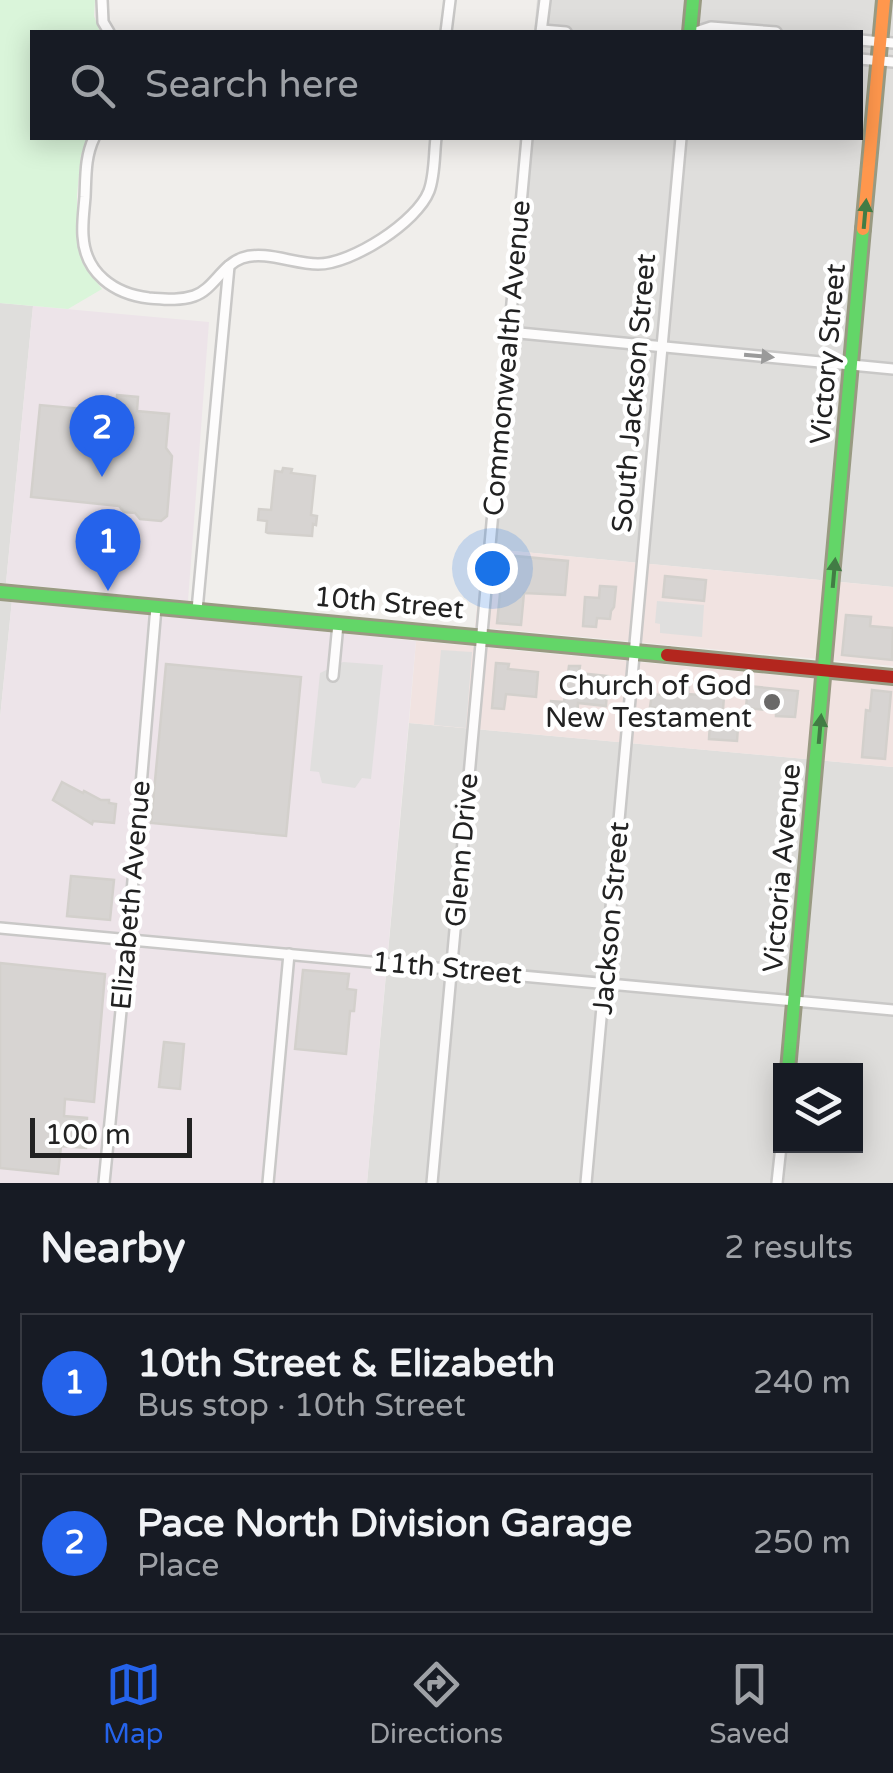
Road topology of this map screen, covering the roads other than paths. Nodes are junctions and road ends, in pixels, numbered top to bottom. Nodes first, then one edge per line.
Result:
1 (102, 0) edge
2 (450, 0) edge
3 (545, 0) edge
4 (693, 0) edge
5 (884, 0) edge
6 (108, 30) edge
7 (446, 30) edge
8 (541, 30) edge
9 (693, 30) edge
10 (701, 30) edge
11 (750, 30) edge
12 (887, 43) edge
13 (886, 62) edge
14 (93, 140) edge
15 (436, 140) edge
16 (527, 140) edge
17 (681, 140) edge
18 (229, 266) junction
19 (509, 332) junction
20 (662, 347) junction
21 (852, 365) junction
22 (893, 369) edge
23 (0, 592) edge
24 (156, 607) junction
25 (197, 610) junction
26 (338, 624) junction
27 (482, 638) junction
28 (636, 652) junction
29 (825, 670) junction
30 (333, 676) dead end
31 (893, 677) edge
32 (0, 928) edge
33 (128, 940) junction
34 (289, 954) junction
35 (452, 968) junction
36 (605, 984) junction
37 (794, 1000) junction
38 (893, 1010) edge
39 (789, 1063) edge
40 (779, 1153) edge
41 (104, 1183) edge
42 (268, 1183) edge
43 (432, 1183) edge
44 (586, 1183) edge
45 (777, 1183) edge

1 - 6 street
2 - 7 street
3 - 8 street
4 - 9 street
5 - 12 street, Victory Street
10 - 11 street
12 - 13 street, Victory Street
21 -> 13 street, Victory Street
14 - 18 street
15 - 18 street
16 - 19 street, Commonwealth Avenue
17 - 20 street, South Jackson Street
18 - 25 street
19 - 20 street
19 - 27 street, Commonwealth Avenue
20 -> 21 street
20 - 28 street, South Jackson Street
21 - 22 street
29 -> 21 street, Victory Street
23 - 24 street, 10th Street
24 - 25 street, 10th Street
24 - 33 street, Elizabeth Avenue
25 - 26 street, 10th Street
26 - 27 street, 10th Street
26 - 30 street
27 - 28 street, 10th Street
27 - 35 street, Glenn Drive
28 - 29 street, 10th Street
28 - 36 street, Jackson Street
29 - 31 street, 10th Street
37 -> 29 street, Victoria Avenue
32 - 33 street, 11th Street
33 - 34 street, 11th Street
33 - 41 street, Elizabeth Avenue
34 - 35 street, 11th Street
34 - 42 street
35 - 36 street, 11th Street
35 - 43 street, Glenn Drive
36 - 37 street, 11th Street
36 - 44 street, Jackson Street
37 - 38 street, 11th Street
37 - 39 street, Victoria Avenue
40 - 45 street

